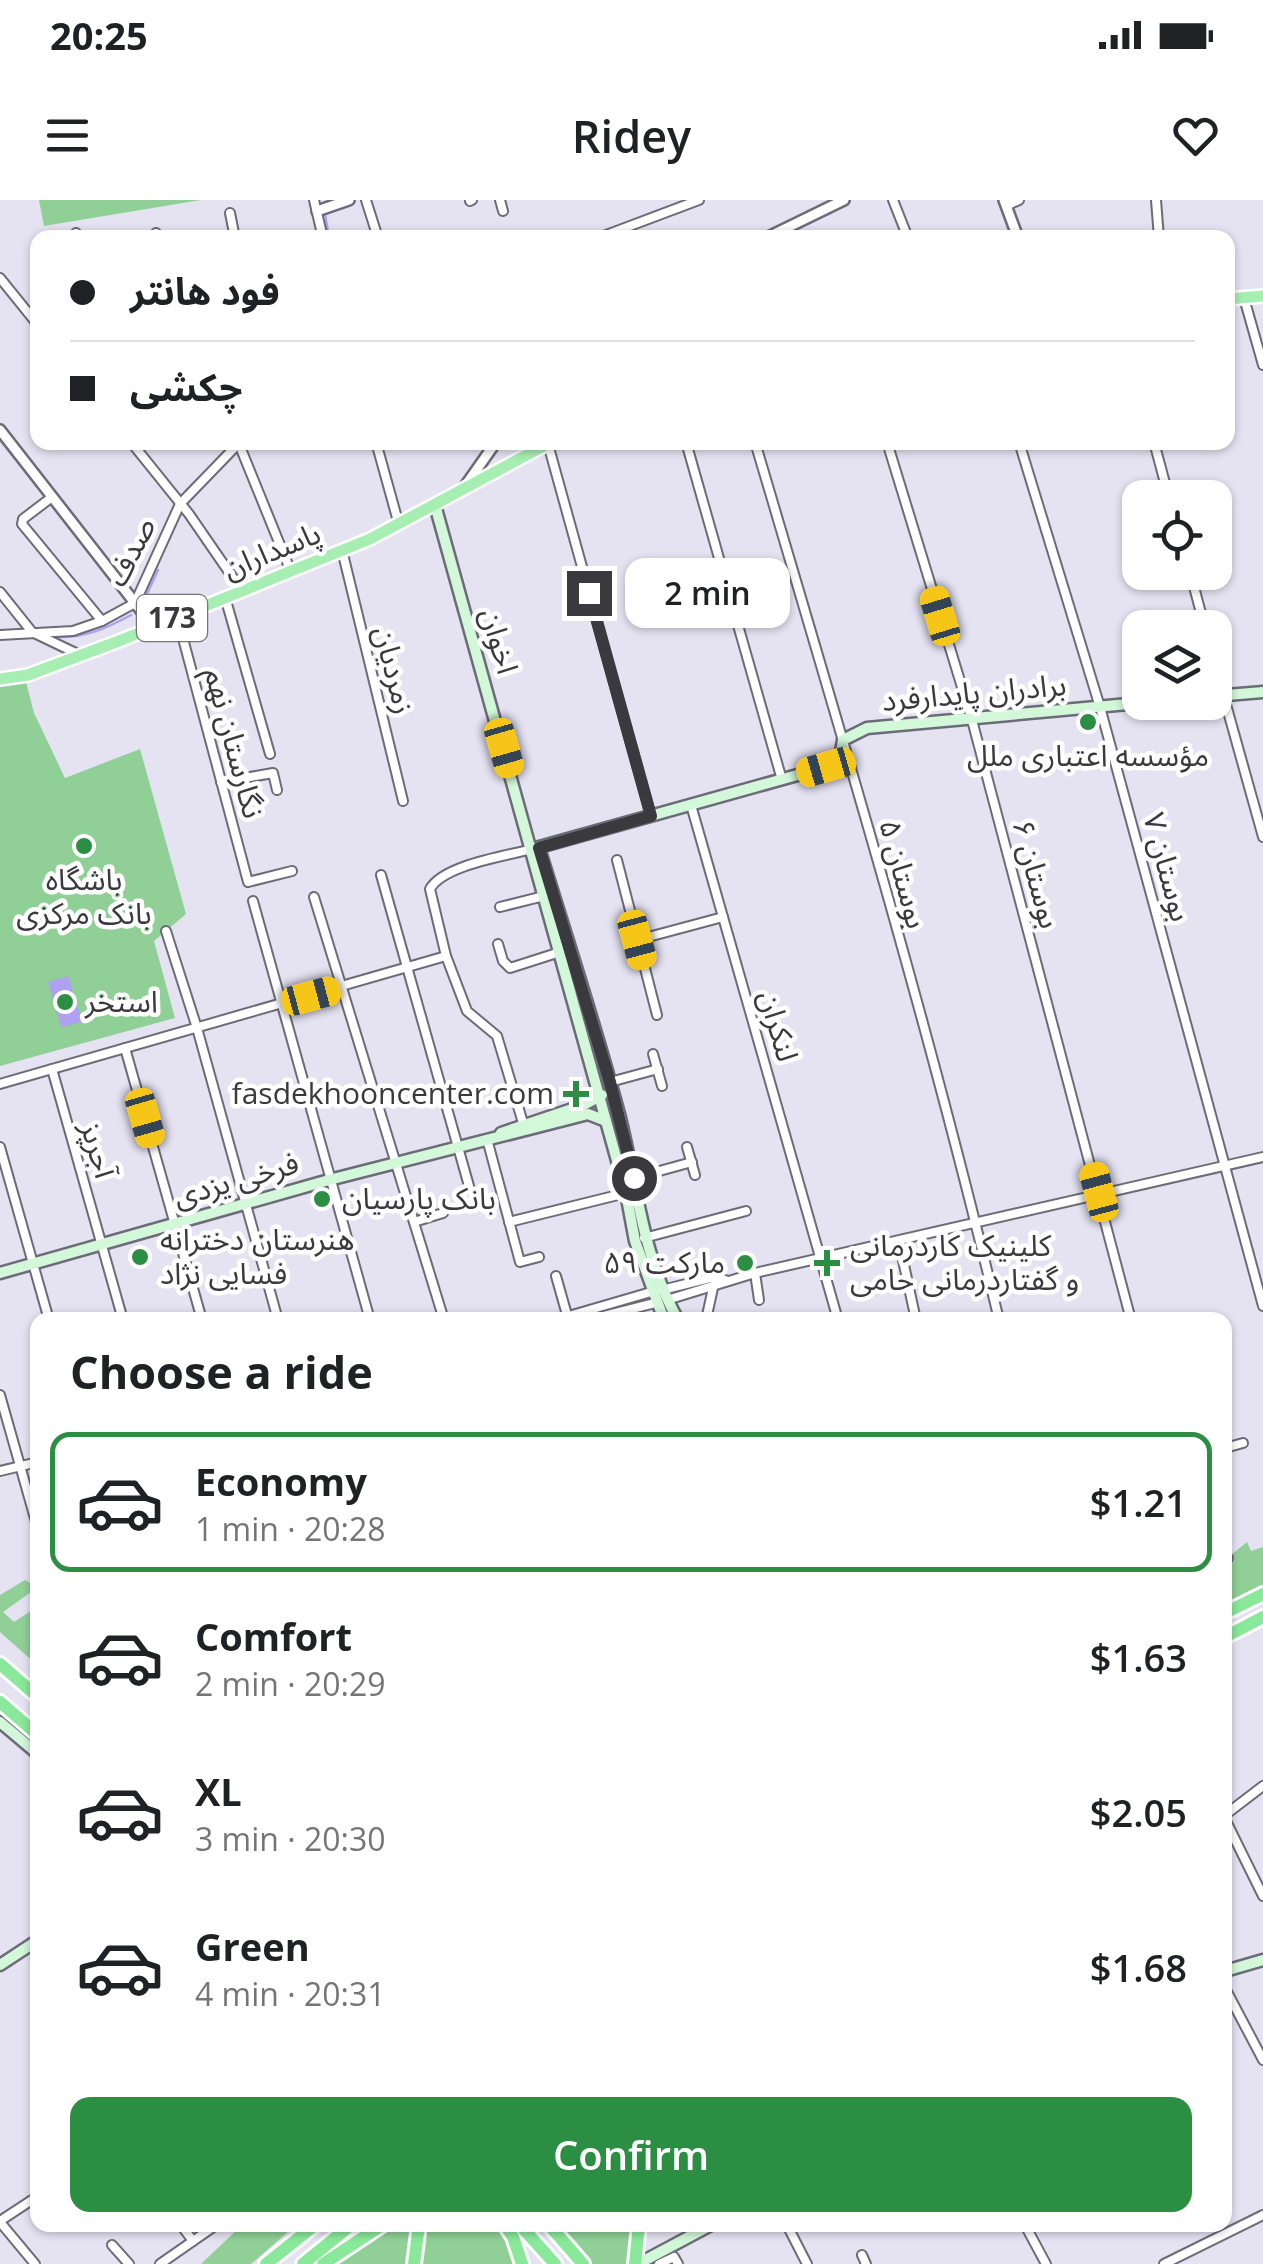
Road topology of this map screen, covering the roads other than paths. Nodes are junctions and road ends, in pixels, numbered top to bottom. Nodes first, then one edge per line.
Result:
1 (349, 200) edge
2 (366, 200) edge
3 (500, 200) edge
4 (699, 200) edge
5 (844, 200) edge
6 (893, 200) edge
7 (1019, 200) edge
8 (1156, 200) edge
9 (1005, 203) edge
10 (315, 206) edge
11 (504, 211) dead end
12 (230, 213) dead end
13 (233, 230) edge
14 (375, 230) edge
15 (619, 230) edge
16 (782, 230) edge
17 (905, 230) edge
18 (1015, 230) edge
19 (1158, 230) edge
20 (0, 278) edge
21 (1263, 296) edge
22 (1244, 298) junction
23 (1235, 299) edge
24 (30, 315) edge
25 (1263, 365) edge
26 (0, 430) edge
27 (137, 450) edge
28 (232, 450) edge
29 (242, 450) edge
30 (378, 450) edge
31 (490, 450) edge
32 (536, 450) edge
33 (551, 450) edge
34 (688, 450) edge
35 (757, 450) edge
36 (888, 450) edge
37 (1021, 450) edge
38 (1156, 450) edge
39 (1164, 480) edge
40 (462, 491) junction
41 (52, 497) junction
42 (180, 504) junction
43 (435, 505) junction
44 (399, 525) junction
45 (342, 550) junction
46 (291, 572) junction
47 (242, 591) junction
48 (0, 592) edge
49 (224, 597) junction
50 (135, 604) junction
51 (176, 616) junction
52 (102, 621) junction
53 (152, 626) junction
54 (32, 632) junction
55 (0, 635) edge
56 (80, 655) junction
57 (0, 679) edge
58 (1263, 692) edge
59 (1232, 695) edge
60 (1122, 705) edge
61 (1100, 708) junction
62 (972, 720) junction
63 (1227, 720) edge
64 (843, 740) junction
65 (270, 754) dead end
66 (782, 780) junction
67 (221, 782) junction
68 (277, 790) dead end
69 (403, 800) dead end
70 (692, 805) junction
71 (651, 816) junction
72 (1263, 836) edge
73 (536, 848) junction
74 (617, 860) dead end
75 (292, 871) dead end
76 (381, 875) dead end
77 (545, 896) junction
78 (314, 897) dead end
79 (254, 901) dead end
80 (500, 907) dead end
81 (723, 918) junction
82 (166, 931) dead end
83 (637, 940) junction
84 (498, 944) dead end
85 (560, 952) junction
86 (446, 956) junction
87 (406, 968) junction
88 (341, 988) junction
89 (281, 1004) junction
90 (657, 1015) dead end
91 (197, 1028) junction
92 (126, 1048) junction
93 (653, 1054) dead end
94 (52, 1069) junction
95 (658, 1070) junction
96 (0, 1084) edge
97 (662, 1086) dead end
98 (611, 1087) junction
99 (600, 1095) junction
100 (618, 1111) junction
101 (606, 1118) junction
102 (523, 1123) junction
103 (487, 1139) junction
104 (458, 1146) junction
105 (687, 1146) dead end
106 (0, 1147) edge
107 (1263, 1156) edge
108 (692, 1162) junction
109 (396, 1163) junction
110 (1225, 1166) junction
111 (695, 1175) dead end
112 (634, 1178) junction
113 (330, 1180) junction
114 (469, 1186) dead end
115 (1099, 1192) junction
116 (626, 1193) junction
117 (246, 1204) junction
118 (746, 1210) dead end
119 (443, 1213) dead end
120 (414, 1222) junction
121 (509, 1222) junction
122 (976, 1223) junction
123 (175, 1224) junction
124 (644, 1238) junction
125 (899, 1242) junction
126 (102, 1244) junction
127 (539, 1257) dead end
128 (821, 1259) junction
129 (33, 1264) junction
130 (0, 1273) edge
131 (754, 1273) junction
132 (556, 1276) dead end
133 (725, 1280) junction
134 (713, 1288) junction
135 (659, 1296) junction
136 (759, 1300) dead end
137 (1263, 1306) edge
138 (47, 1312) edge
139 (122, 1312) edge
140 (200, 1312) edge
141 (276, 1312) edge
142 (368, 1312) edge
143 (442, 1312) edge
144 (565, 1312) edge
145 (581, 1312) edge
146 (612, 1312) edge
147 (662, 1312) edge
148 (672, 1312) edge
149 (708, 1312) edge
150 (836, 1312) edge
151 (914, 1312) edge
152 (998, 1312) edge
153 (1128, 1312) edge
154 (0, 1395) edge
155 (1242, 1443) dead end
156 (1232, 1446) edge
157 (30, 1464) edge
158 (20, 1466) junction
159 (0, 1471) edge
160 (30, 1501) edge
161 (1263, 1594) edge
162 (1232, 1610) edge
163 (1263, 1617) edge
164 (1232, 1633) edge
165 (0, 1664) edge
166 (30, 1690) edge
167 (0, 1702) edge
168 (0, 1722) edge
169 (30, 1728) edge
170 (30, 1747) edge
171 (1263, 1786) edge
172 (1232, 1811) edge
173 (1232, 1832) edge
174 (1263, 1896) edge
175 (30, 1945) edge
176 (1263, 1960) edge
177 (0, 1965) edge
178 (1232, 1968) edge
179 (1232, 2001) edge
180 (1263, 2060) edge
181 (30, 2201) edge
182 (1260, 2216) edge
183 (0, 2221) edge
184 (1232, 2230) edge
185 (1263, 2230) edge
186 (186, 2232) edge
187 (206, 2232) edge
188 (296, 2232) edge
189 (306, 2232) edge
190 (342, 2232) edge
191 (371, 2232) edge
192 (419, 2232) edge
193 (508, 2232) edge
194 (526, 2232) edge
195 (555, 2232) edge
196 (639, 2232) edge
197 (697, 2232) edge
198 (791, 2232) edge
199 (1029, 2232) edge
200 (1228, 2232) edge
201 (193, 2241) junction
202 (112, 2245) dead end
203 (676, 2260) edge
204 (638, 2261) edge
205 (165, 2263) edge
206 (267, 2263) edge
207 (35, 2264) edge
208 (128, 2264) edge
209 (303, 2264) edge
210 (323, 2264) edge
211 (414, 2264) edge
212 (522, 2264) edge
213 (555, 2264) edge
214 (583, 2264) edge
215 (659, 2264) edge
216 (807, 2264) edge
217 (1046, 2264) edge
218 (1164, 2264) edge

1 - 10 street
2 - 14 street
3 - 11 street
4 - 15 street
5 - 16 street
6 - 17 street
7 - 9 street
8 - 19 street
9 - 18 street
12 - 13 street
20 - 24 street
21 - 22 main road
22 - 23 main road
22 - 25 street
26 - 41 street
27 - 42 street
28 - 42 street, صدف
29 - 46 street
30 - 44 street
31 - 40 street
32 - 40 main road, پاسداران / 173
33 - 71 street
34 - 66 street
35 - 64 street, بوستان ۵
36 - 62 street, بوستان ۶
37 - 61 street, بوستان ۷
38 - 39 street
40 - 43 main road, پاسداران / 173
41 - 50 street
41 - 52 street
42 - 47 street
42 - 50 street, صدف
43 - 44 main road, پاسداران / 173
43 - 73 main road, اخوان
44 - 45 main road, پاسداران / 173
45 - 46 main road, پاسداران / 173
45 - 69 street, زمردیان
46 - 47 main road, پاسداران / 173
47 - 49 main road, پاسداران / 173
48 - 54 street
49 - 51 main road, پاسداران / 173
49 - 65 street
50 - 52 street, صدف
50 - 53 street
51 - 53 main road, پاسداران / 173
51 - 67 street, نگارستان نهم
52 - 54 street, صدف
53 - 56 main road, پاسداران / 173
54 - 55 street, صدف
54 - 56 street
56 - 57 main road, پاسداران / 173
58 - 59 main road
60 - 61 main road, برادران پایدارفرد
61 - 62 main road, برادران پایدارفرد
61 - 110 street, بوستان ۷
62 - 64 main road, برادران پایدارفرد
62 - 115 street, بوستان ۶
63 - 72 street
64 - 66 main road, برادران پایدارفرد
64 - 122 street, بوستان ۵
66 - 70 main road, برادران پایدارفرد
67 - 68 street
67 - 75 street, نگارستان نهم
70 - 71 main road, برادران پایدارفرد
70 - 81 street, لنکران
71 - 73 main road, برادران پایدارفرد
73 - 77 main road
73 - 86 street
73 - 98 main road
74 - 83 street
76 - 87 street
77 - 80 street
77 - 85 main road
78 - 88 street
79 - 89 street
81 - 83 street
81 - 128 street, لنکران
82 - 91 street
83 - 90 street
84 - 85 street
85 - 99 main road
86 - 87 street
86 - 102 street
87 - 88 street
87 - 104 street
88 - 89 street
88 - 109 street
89 - 91 street
89 - 113 street
91 - 92 street
91 - 117 street
92 - 94 street
92 - 123 street
93 - 95 street
94 - 96 street
94 - 126 street, آجرپز
95 - 97 street
95 - 98 street
98 - 99 main road, فرخی یزدی
98 - 100 main road
99 - 101 main road
99 - 102 main road, فرخی یزدی
100 - 101 main road, فرخی یزدی
100 - 112 main road
101 - 103 main road, فرخی یزدی
101 - 116 main road
102 - 103 main road, فرخی یزدی
103 - 104 main road, فرخی یزدی
103 - 121 street
104 - 109 main road, فرخی یزدی
104 - 114 street
105 - 108 street
106 - 129 street
107 - 110 street
108 - 111 street
108 - 112 street
109 - 113 main road, فرخی یزدی
109 - 120 street
110 - 115 street
110 - 137 street, بوستان ۷
112 - 124 main road
113 - 117 main road, فرخی یزدی
113 - 142 street
115 - 122 street
115 - 153 street, بوستان ۶
116 - 121 street
116 - 135 main road
117 - 123 main road, فرخی یزدی
117 - 141 street
118 - 124 street
119 - 120 street
120 - 143 street
121 - 127 street
122 - 125 street
122 - 152 street, بوستان ۵
123 - 126 main road, فرخی یزدی
123 - 140 street
124 - 135 main road
125 - 128 street
125 - 151 street
126 - 129 main road, فرخی یزدی
126 - 139 street, آجرپز
128 - 131 street
128 - 150 street, لنکران
129 - 130 main road, فرخی یزدی
129 - 138 street
131 - 133 street
131 - 136 street
132 - 144 street
133 - 134 street
133 - 135 street
134 - 135 street
134 - 149 street
135 - 145 street
135 - 146 street
135 - 147 main road
135 - 148 main road
154 - 158 street
155 - 156 street
157 - 158 street
158 - 159 street
158 - 160 street
161 - 162 highway
163 - 164 highway
165 - 166 highway
167 - 169 highway
168 - 170 main road
171 - 172 street
173 - 174 street
175 - 177 main road
176 - 178 main road
179 - 180 street
181 - 183 street
182 - 184 street
182 - 185 street
183 - 207 street
186 - 201 street
187 - 201 street
188 - 206 highway
189 - 206 highway
190 - 209 highway
191 - 210 highway
192 - 211 highway
193 - 212 highway
194 - 213 highway
195 - 214 highway
196 - 204 highway
197 - 204 main road
198 - 216 street
199 - 217 street
200 - 218 street
201 - 205 street
202 - 208 street
203 - 215 street

